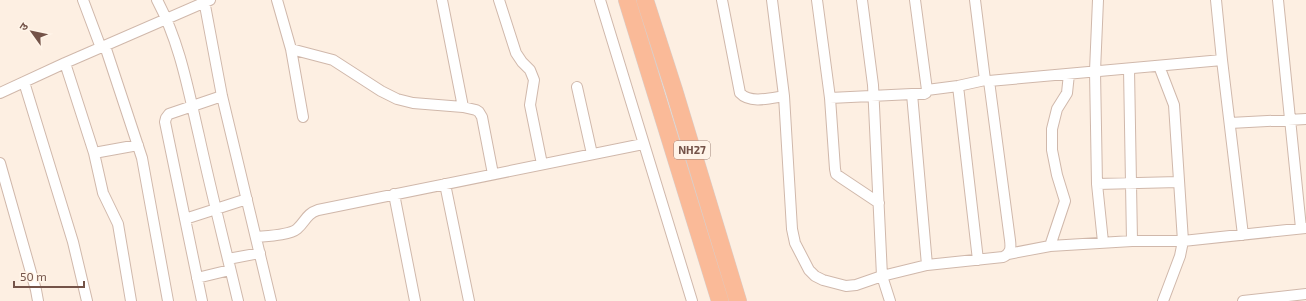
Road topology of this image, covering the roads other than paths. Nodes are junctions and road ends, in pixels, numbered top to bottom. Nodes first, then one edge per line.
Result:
1 (83, 0) edge
2 (157, 0) edge
3 (277, 0) edge
4 (442, 0) edge
5 (499, 0) edge
6 (600, 0) edge
7 (627, 0) edge
8 (644, 0) edge
9 (722, 0) edge
10 (772, 0) edge
11 (817, 0) edge
12 (862, 0) edge
13 (915, 0) edge
14 (975, 0) edge
15 (1098, 0) edge
16 (1216, 0) edge
17 (1278, 0) edge
18 (206, 1) edge
19 (167, 19) junction
20 (103, 47) junction
21 (291, 49) junction
22 (1222, 60) junction
23 (65, 63) junction
24 (1160, 66) junction
25 (1129, 68) junction
26 (1095, 71) junction
27 (1069, 74) junction
28 (987, 80) junction
29 (24, 82) junction
30 (958, 86) junction
31 (577, 87) dead end
32 (927, 90) junction
33 (0, 93) edge
34 (912, 94) junction
35 (222, 96) junction
36 (784, 96) junction
37 (874, 96) junction
38 (830, 98) junction
39 (192, 107) junction
40 (463, 107) junction
41 (304, 117) dead end
42 (1306, 119) edge
43 (1290, 120) junction
44 (1230, 123) junction
45 (643, 144) junction
46 (138, 145) junction
47 (94, 153) junction
48 (592, 154) junction
49 (0, 163) edge
50 (542, 164) junction
51 (493, 174) junction
52 (1179, 182) junction
53 (444, 184) junction
54 (1097, 184) junction
55 (1131, 185) junction
56 (394, 194) junction
57 (247, 199) junction
58 (879, 203) junction
59 (215, 208) junction
60 (185, 219) junction
61 (1303, 228) edge
62 (1243, 234) junction
63 (257, 237) junction
64 (1132, 241) junction
65 (1183, 241) junction
66 (1103, 242) junction
67 (1050, 246) junction
68 (260, 253) junction
69 (1008, 254) junction
70 (228, 259) junction
71 (978, 260) junction
72 (927, 265) junction
73 (230, 270) junction
74 (882, 276) junction
75 (197, 278) junction
76 (1306, 294) edge
77 (38, 301) edge
78 (87, 301) edge
79 (131, 301) edge
80 (168, 301) edge
81 (202, 301) edge
82 (238, 301) edge
83 (271, 301) edge
84 (414, 301) edge
85 (469, 301) edge
86 (692, 301) edge
87 (720, 301) edge
88 (738, 301) edge
89 (890, 301) edge
90 (1163, 301) edge
91 (1243, 301) edge

1 - 20 street
2 - 19 street
3 - 21 street
4 - 40 street
5 - 50 street
6 - 45 street
7 - 87 highway, NH27
8 - 88 highway, NH27
9 - 36 street
10 - 36 street
11 - 38 street
12 - 37 street
13 - 32 street
14 - 28 street
15 - 26 street
16 - 22 street
17 - 43 street
18 - 19 street
18 - 35 street
19 - 20 street
19 - 39 street
20 - 23 street
20 - 46 street
21 - 40 street
21 - 41 street
22 - 24 street
22 - 44 street
23 - 29 street
23 - 47 street
24 - 25 street
24 - 52 street
25 - 26 street
25 - 55 street
26 - 27 street
26 - 54 street
27 - 28 street
27 - 67 street
28 - 30 street
28 - 69 street
29 - 33 street
29 - 78 street
30 - 32 street
30 - 71 street
31 - 48 street
32 - 34 street
34 - 37 street
34 - 72 street
35 - 39 street
35 - 57 street
36 - 74 street
37 - 38 street
37 - 58 street
38 - 58 street
39 - 59 street
39 - 60 street
40 - 51 street
42 - 43 street
43 - 44 street
43 - 61 street
44 - 62 street
45 - 48 street
45 - 86 street
46 - 47 street
46 - 80 street
47 - 79 street
48 - 50 street
49 - 77 street
50 - 51 street
51 - 53 street
52 - 55 street
52 - 65 street
53 - 56 street
53 - 85 street
54 - 55 street
54 - 66 street
55 - 64 street
56 - 63 street
56 - 84 street
57 - 59 street
57 - 63 street
58 - 74 street
59 - 60 street
59 - 70 street
60 - 75 street
61 - 62 street
62 - 65 street
63 - 68 street
64 - 65 street
64 - 66 street
65 - 90 street
66 - 67 street
67 - 69 street
68 - 70 street
68 - 83 street
69 - 71 street
70 - 73 street
71 - 72 street
72 - 74 street
73 - 75 street
73 - 82 street
74 - 89 street
75 - 81 street
76 - 91 street

